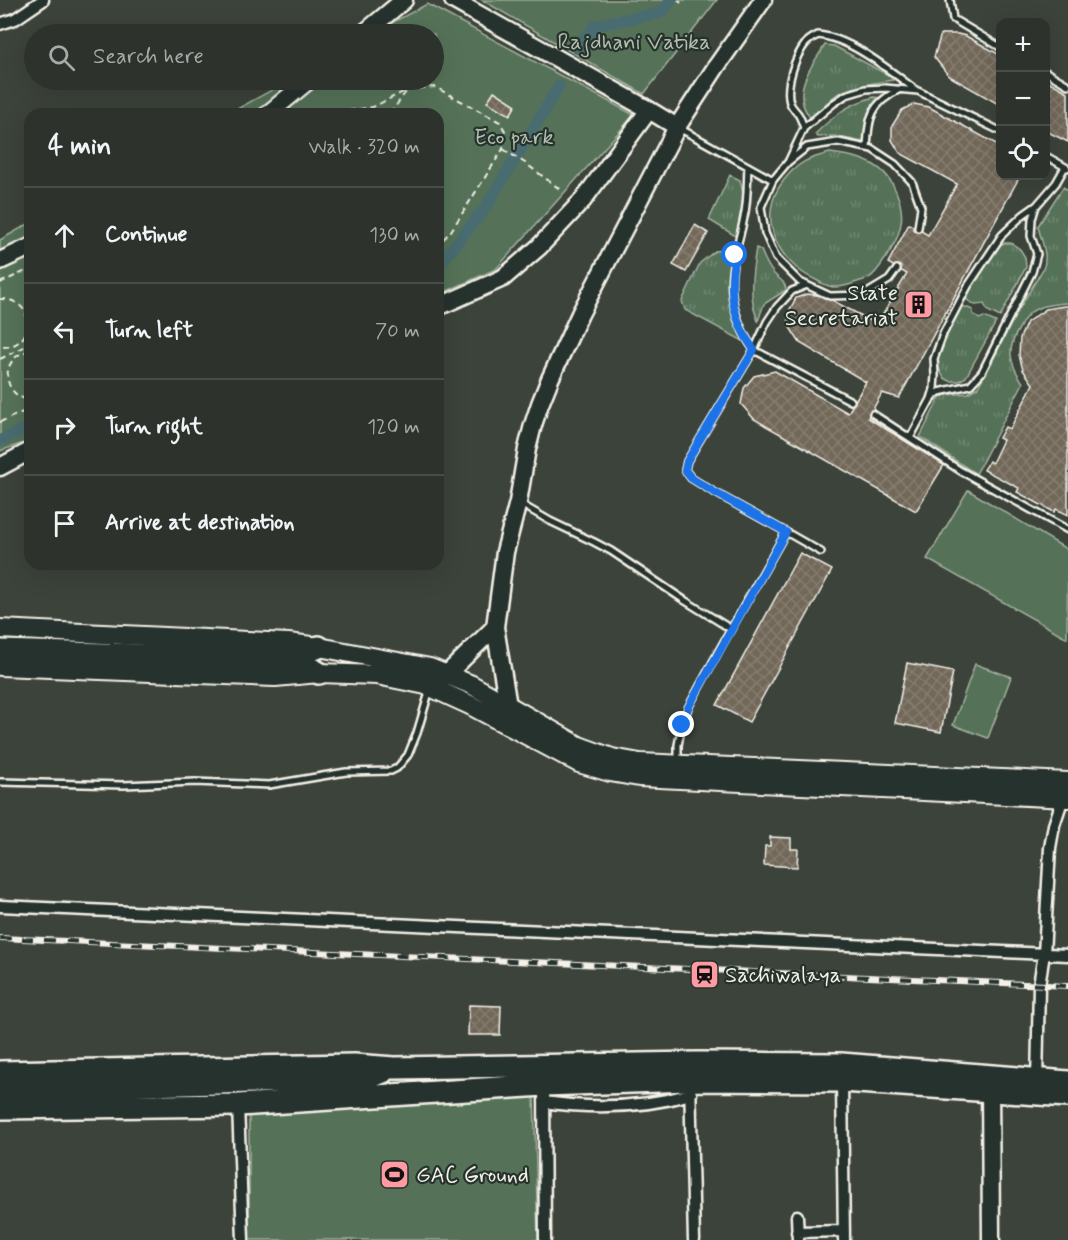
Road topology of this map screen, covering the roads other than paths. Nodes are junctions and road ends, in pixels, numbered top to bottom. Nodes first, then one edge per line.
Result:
1 (43, 0) edge
2 (404, 0) edge
3 (453, 0) edge
4 (763, 0) edge
5 (950, 0) edge
6 (0, 24) edge
7 (375, 24) edge
8 (996, 44) edge
9 (1050, 74) edge
10 (1068, 85) edge
11 (900, 89) junction
12 (297, 90) edge
13 (918, 91) junction
14 (275, 108) edge
15 (649, 110) junction
16 (677, 128) junction
17 (804, 128) junction
18 (996, 129) edge
19 (867, 148) junction
20 (1050, 158) edge
21 (788, 162) junction
22 (748, 166) junction
23 (1067, 168) edge
24 (773, 180) junction
25 (1037, 205) junction
26 (918, 228) dead end
27 (24, 250) edge
28 (0, 261) edge
29 (897, 269) dead end
30 (807, 285) junction
31 (444, 305) edge
32 (754, 350) junction
33 (931, 399) junction
34 (851, 401) dead end
35 (873, 414) dead end
36 (910, 438) junction
37 (24, 454) edge
38 (0, 467) edge
39 (518, 502) junction
40 (1068, 530) edge
41 (786, 532) junction
42 (821, 552) dead end
43 (495, 627) junction
44 (0, 629) edge
45 (731, 629) junction
46 (319, 646) junction
47 (0, 651) edge
48 (288, 659) junction
49 (0, 666) edge
50 (319, 673) junction
51 (446, 675) junction
52 (430, 687) junction
53 (508, 706) junction
54 (678, 765) junction
55 (0, 782) edge
56 (1067, 791) edge
57 (0, 906) edge
58 (1044, 954) junction
59 (1068, 955) edge
60 (394, 1068) junction
61 (0, 1072) edge
62 (360, 1080) junction
63 (842, 1081) junction
64 (1068, 1082) edge
65 (990, 1084) junction
66 (691, 1087) junction
67 (1036, 1087) junction
68 (0, 1089) edge
69 (544, 1093) junction
70 (395, 1094) junction
71 (1068, 1096) edge
72 (238, 1105) junction
73 (0, 1108) edge
74 (797, 1216) dead end
75 (844, 1235) edge
76 (797, 1236) edge
77 (243, 1240) edge
78 (545, 1240) edge
79 (694, 1240) edge
80 (992, 1240) edge

1 - 6 street
2 - 7 street
3 - 15 street
4 - 16 street
5 - 8 lane
9 - 10 lane
11 - 13 lane
11 - 17 lane
11 - 19 lane
12 - 14 street
13 - 17 lane
13 - 18 lane
15 - 16 street
15 - 31 street
16 - 22 lane
16 - 39 street
17 - 21 lane
19 - 21 lane
19 - 26 lane
20 - 23 lane
21 - 24 lane
22 - 24 lane
22 - 32 lane
23 - 25 lane
24 - 30 lane
25 - 33 lane
25 - 33 lane
27 - 28 street
29 - 30 lane
30 - 32 lane
32 - 34 lane
32 - 41 lane
33 - 36 lane
35 - 36 lane
36 - 40 lane
37 - 38 street
39 - 43 street
39 - 45 lane
41 - 42 lane
41 - 45 lane
43 - 51 street
43 - 53 street
44 - 46 main road
45 - 54 lane
46 - 48 highway
46 - 51 main road
47 - 48 highway
48 - 50 highway
49 - 50 main road
50 - 52 main road
51 - 53 main road
52 - 55 lane
52 - 56 main road
53 - 54 main road
54 - 56 main road
56 - 58 street
57 - 58 street
58 - 59 street
58 - 67 street
60 - 61 highway
60 - 62 highway
60 - 65 highway
62 - 68 highway
62 - 70 highway
63 - 65 highway
63 - 66 highway
63 - 75 street
64 - 67 highway
65 - 67 highway
65 - 80 street
66 - 69 highway
66 - 79 street
67 - 71 highway
69 - 70 highway
69 - 78 street
70 - 72 highway
72 - 73 highway
72 - 77 street
74 - 76 street
75 - 76 street

